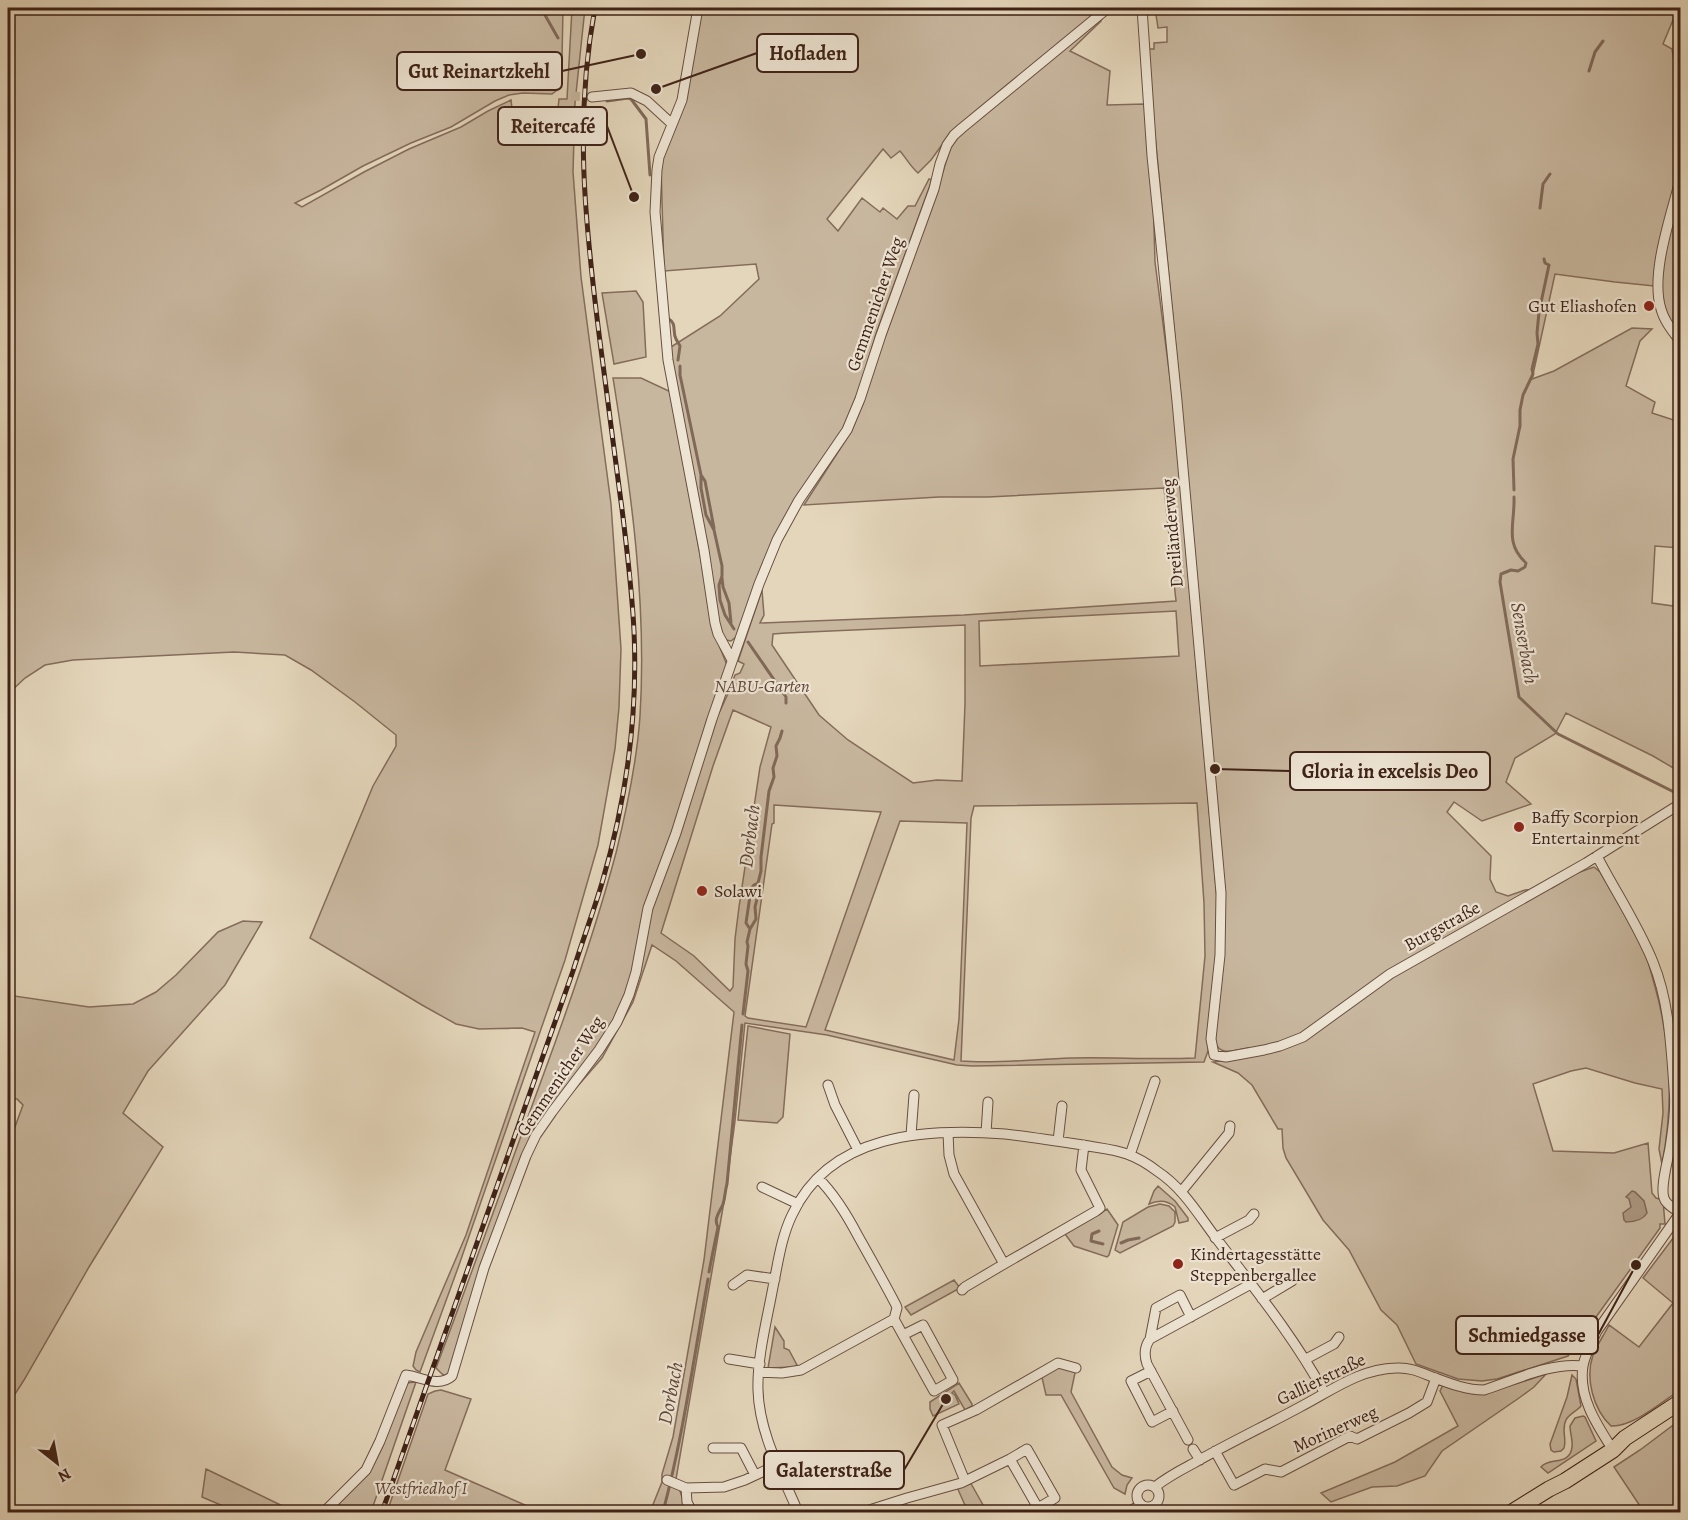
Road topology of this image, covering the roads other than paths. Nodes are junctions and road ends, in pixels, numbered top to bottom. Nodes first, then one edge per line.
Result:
1 (698, 8) edge
2 (1108, 8) edge
3 (1142, 8) edge
4 (592, 97) tunnel mouth
5 (672, 124) junction
6 (1680, 180) edge
7 (1680, 341) edge
8 (732, 660) junction
9 (1680, 804) edge
10 (1597, 856) junction
11 (1214, 1055) joint
12 (1155, 1082) dead end
13 (828, 1085) dead end
14 (914, 1095) dead end
15 (988, 1102) dead end
16 (1062, 1106) dead end
17 (1230, 1126) dead end
18 (948, 1132) junction
19 (986, 1133) junction
20 (910, 1135) junction
21 (1058, 1141) junction
22 (1084, 1145) junction
23 (858, 1150) junction
24 (1130, 1155) junction
25 (818, 1178) junction
26 (762, 1188) dead end
27 (1181, 1192) junction
28 (798, 1204) junction
29 (1680, 1213) edge
30 (1254, 1214) dead end
31 (1215, 1238) junction
32 (1004, 1264) junction
33 (1297, 1275) dead end
34 (775, 1279) junction
35 (1251, 1284) junction
36 (733, 1285) dead end
37 (962, 1290) dead end
38 (1262, 1299) junction
39 (1191, 1317) junction
40 (894, 1319) junction
41 (903, 1335) junction
42 (1339, 1337) dead end
43 (1150, 1339) junction
44 (729, 1359) dead end
45 (1305, 1359) junction
46 (1583, 1366) junction
47 (759, 1368) junction
48 (1076, 1368) dead end
49 (1151, 1371) junction
50 (1436, 1378) junction
51 (1324, 1392) junction
52 (1680, 1402) edge
53 (1680, 1410) edge
54 (1173, 1411) junction
55 (713, 1448) dead end
56 (1613, 1450) junction
57 (1215, 1451) junction
58 (1010, 1459) junction
59 (1200, 1460) junction
60 (777, 1465) junction
61 (755, 1475) junction
62 (667, 1480) dead end
63 (1565, 1481) junction
64 (965, 1482) junction
65 (682, 1487) junction
66 (1155, 1487) junction
67 (1141, 1504) junction
68 (1039, 1510) edge
69 (324, 1512) edge
70 (692, 1512) edge
71 (798, 1512) edge
72 (863, 1512) edge
73 (1129, 1512) edge
74 (1512, 1512) edge
75 (1530, 1512) edge

1 - 5 street
2 - 8 street, Gemmenicher Weg
3 - 11 street, Dreiländerweg
4 - 5 street
5 - 8 street
6 - 7 street
8 - 69 street, Gemmenicher Weg
9 - 10 street, Burgstraße
10 - 11 street, Burgstraße
10 - 29 street
12 - 24 street
13 - 23 street
14 - 20 street
15 - 19 street
16 - 21 street
17 - 27 street
18 - 19 street
18 - 20 street
18 - 32 street
19 - 21 street
20 - 23 street
21 - 22 street
22 - 24 street
22 - 32 street
23 - 25 street
24 - 27 street
25 - 28 street
25 - 40 street
26 - 28 street
27 - 31 street
28 - 34 street
29 - 46 street
30 - 31 street
31 - 35 street
32 - 37 street
33 - 38 street
34 - 36 street
34 - 47 street
35 - 38 street
35 - 39 street
38 - 45 street
39 - 43 street
39 - 43 street
40 - 41 street
40 - 47 street
41 - 41 street
42 - 45 street
43 - 49 street
44 - 47 street
45 - 51 street
46 - 50 street, Gallierstraße
46 - 56 street
47 - 60 street
48 - 64 street
49 - 54 street
49 - 54 street
50 - 51 street, Gallierstraße
50 - 57 street, Morinerweg
51 - 57 street, Gallierstraße
52 - 56 main road
53 - 56 main road
54 - 59 street
55 - 61 street
56 - 63 main road
57 - 59 street, Gallierstraße
58 - 64 street
58 - 68 street
58 - 68 street
59 - 66 street, Gallierstraße
60 - 61 street
60 - 71 street
61 - 65 street
62 - 65 street
63 - 74 main road
63 - 75 main road
64 - 72 street
65 - 70 street
66 - 67 street, Gallierstraße
66 - 67 street, Gallierstraße
67 - 73 street, Gallierstraße

